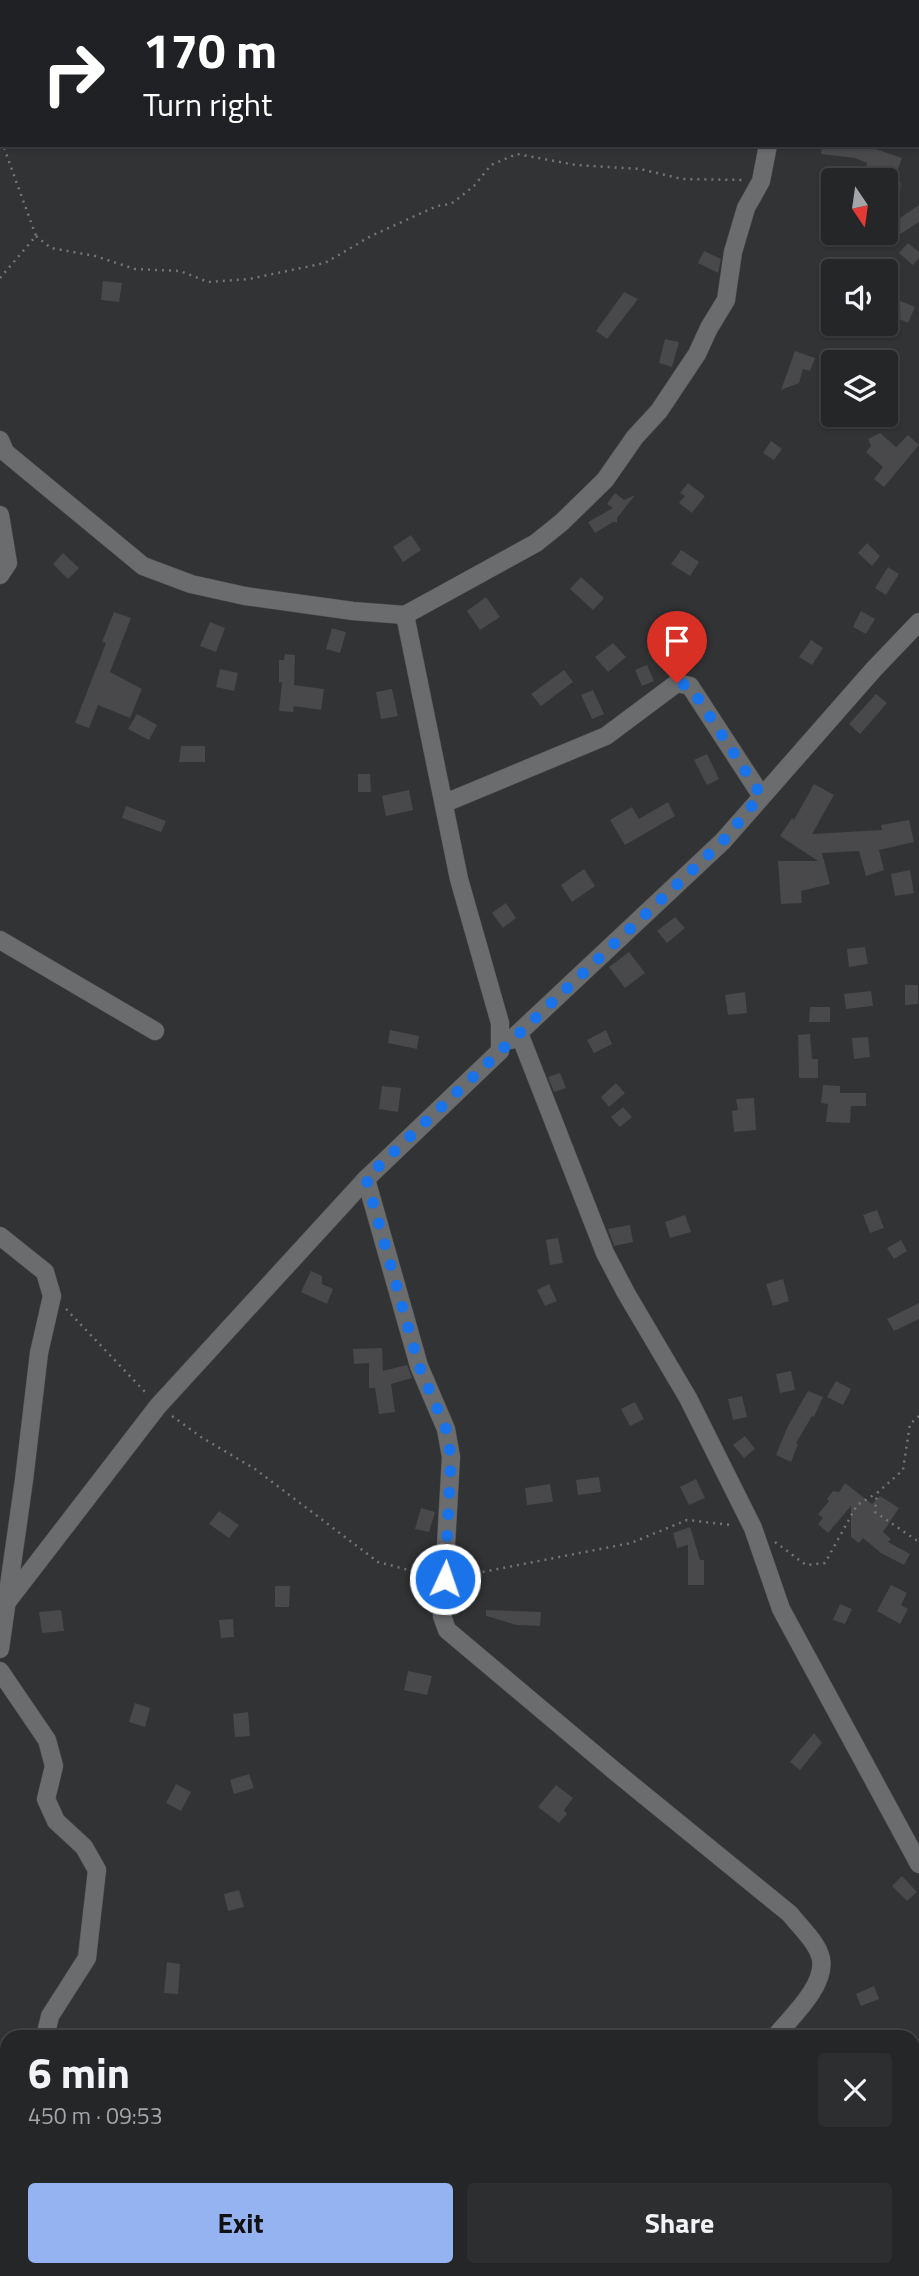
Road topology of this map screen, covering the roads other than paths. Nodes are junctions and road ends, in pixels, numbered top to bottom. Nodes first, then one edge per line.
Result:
1 (768, 147) edge
2 (2, 453) edge
3 (0, 515) edge
4 (0, 575) edge
5 (405, 615) junction
6 (919, 622) edge
7 (761, 795) junction
8 (445, 803) junction
9 (0, 940) edge
10 (155, 1031) dead end
11 (519, 1033) junction
12 (500, 1051) junction
13 (366, 1178) junction
14 (0, 1236) edge
15 (7, 1602) junction
16 (0, 1649) edge
17 (0, 1671) edge
18 (919, 1864) edge
19 (47, 2030) edge
20 (781, 2030) edge

1 - 5 street
2 - 5 street
3 - 4 street
5 - 8 street
6 - 7 street
7 - 8 street
7 - 11 street
8 - 12 street
9 - 10 street
11 - 12 street
11 - 18 street
12 - 13 street
13 - 15 street
13 - 20 street
14 - 15 street
15 - 16 street
17 - 19 street

